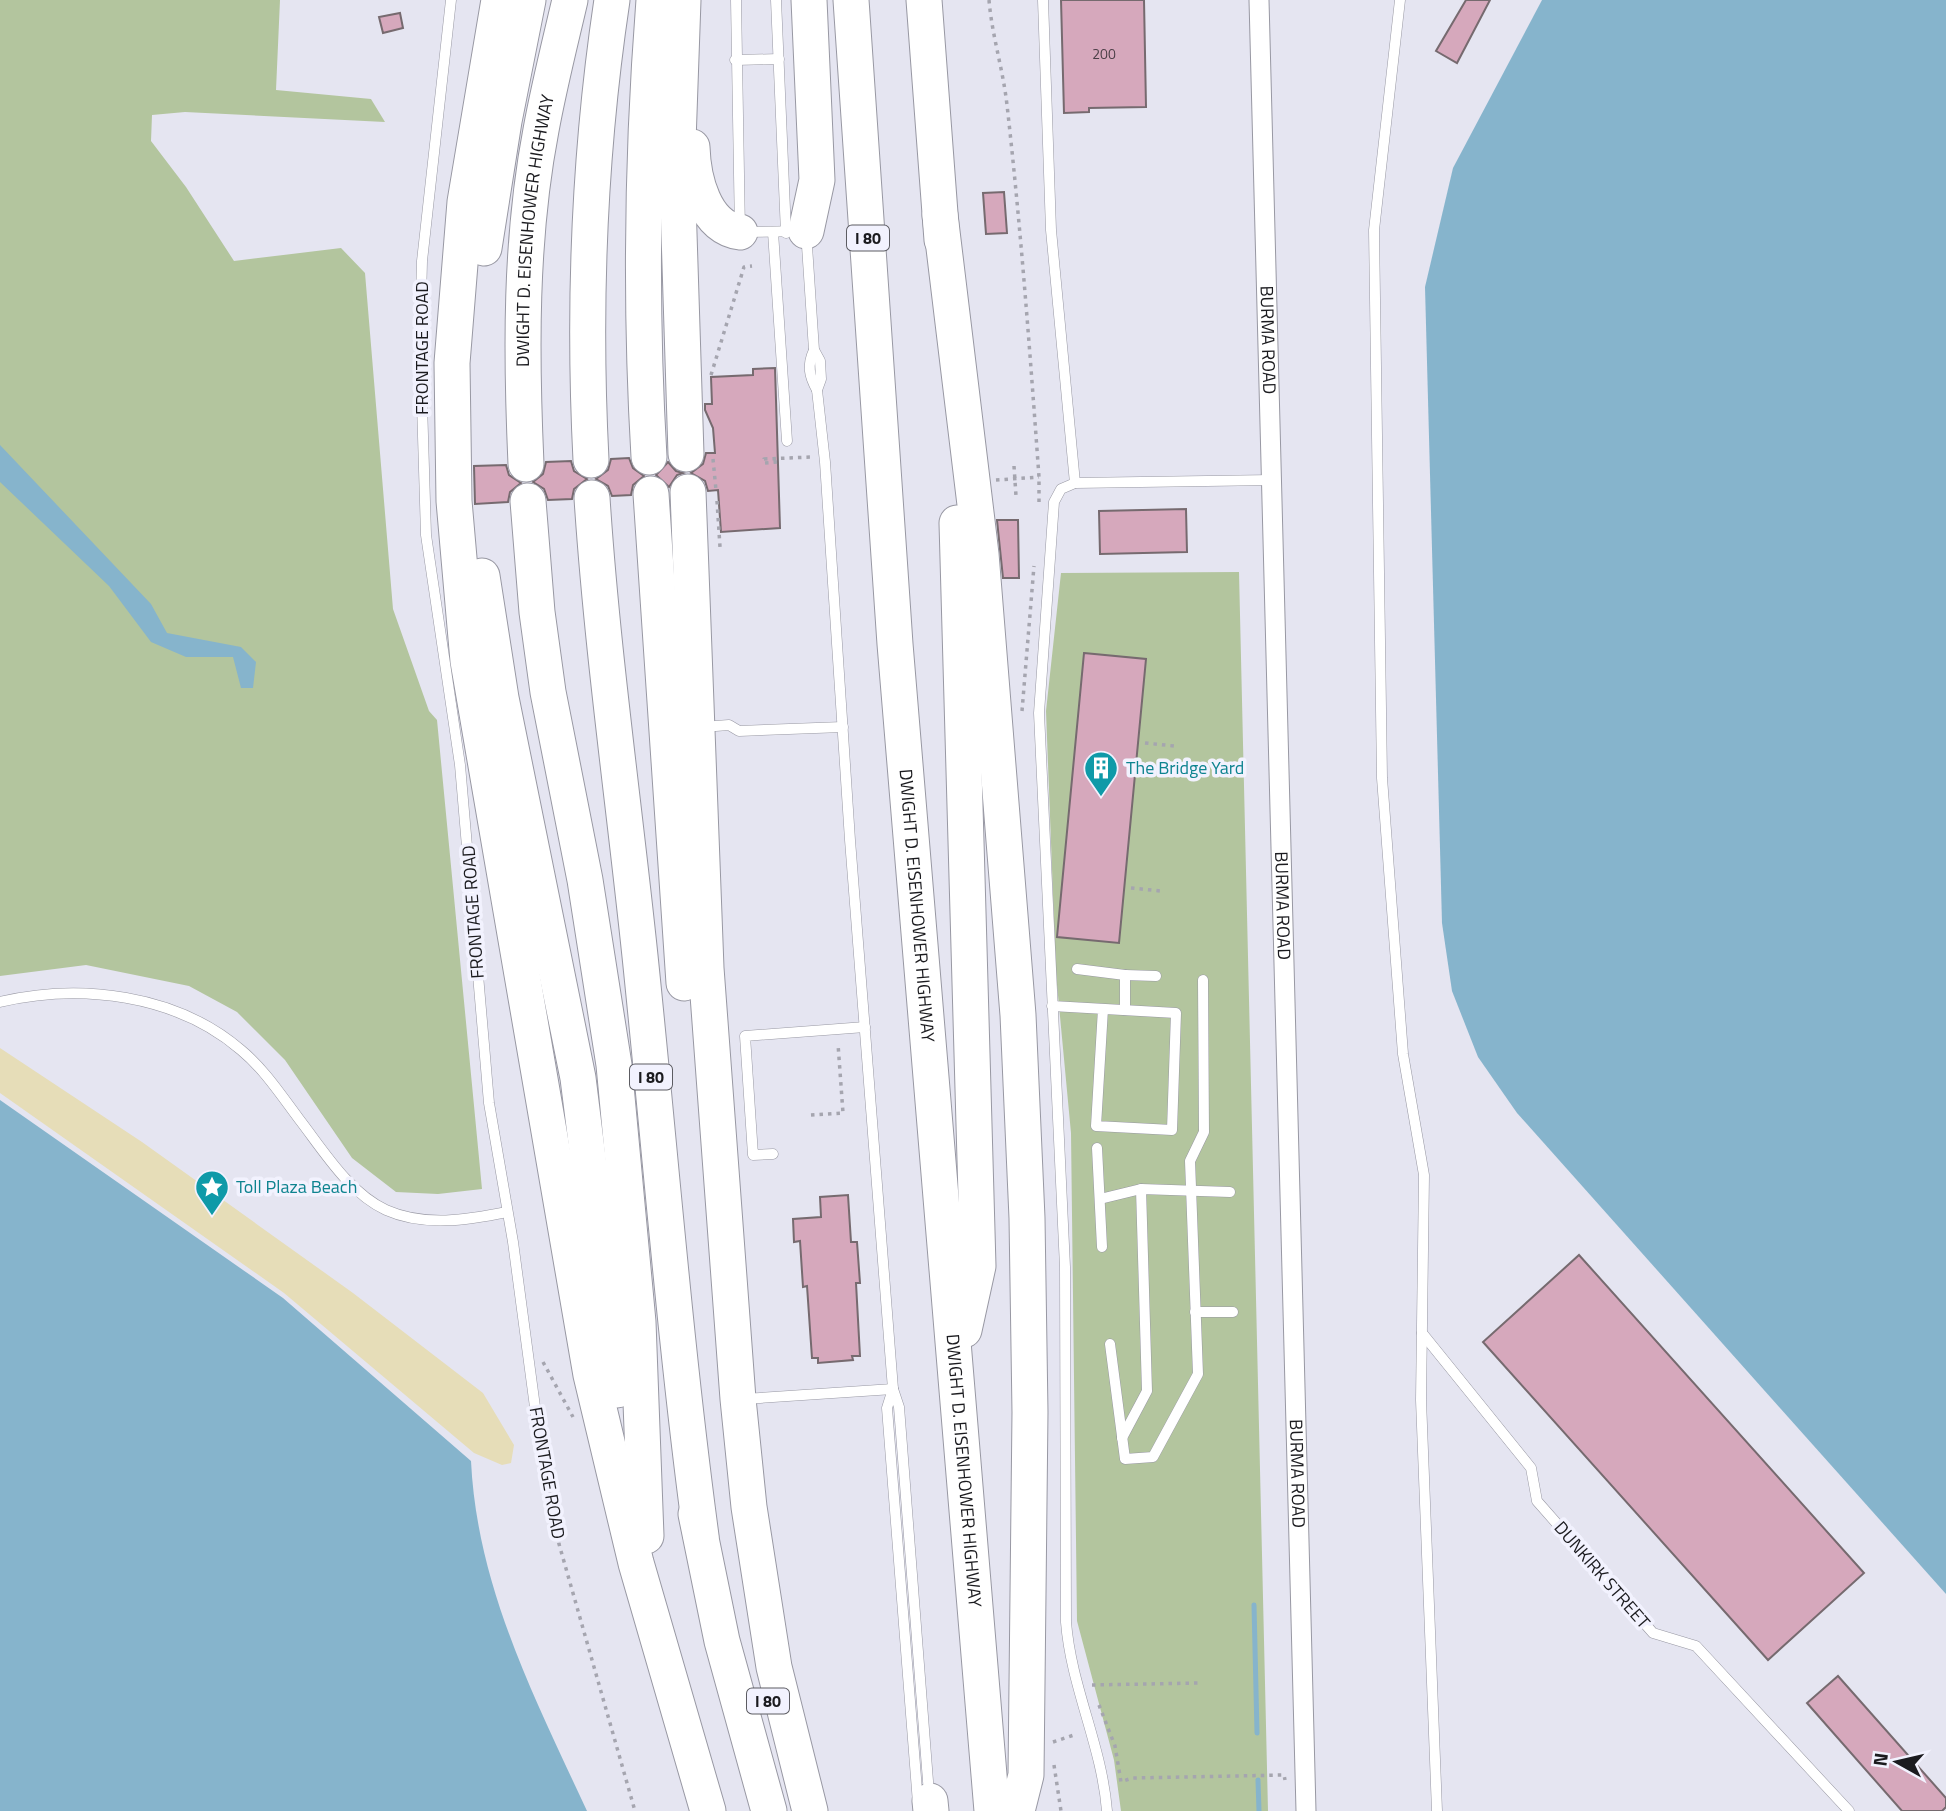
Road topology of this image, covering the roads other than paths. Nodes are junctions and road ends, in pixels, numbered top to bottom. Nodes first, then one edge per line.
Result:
1 (451, 0) edge
2 (499, 0) edge
3 (528, 0) edge
4 (551, 0) edge
5 (569, 0) edge
6 (612, 0) edge
7 (654, 0) edge
8 (736, 0) edge
9 (776, 0) edge
10 (809, 0) edge
11 (851, 0) edge
12 (924, 0) edge
13 (1043, 0) edge
14 (1259, 0) edge
15 (1400, 0) edge
16 (686, 7) edge
17 (779, 59) junction
18 (734, 61) junction
19 (541, 130) junction
20 (940, 215) junction
21 (776, 232) junction
22 (787, 440) dead end
23 (686, 454) dead end
24 (649, 457) dead end
25 (591, 460) dead end
26 (526, 464) dead end
27 (1272, 480) junction
28 (1075, 482) junction
29 (688, 492) dead end
30 (650, 494) dead end
31 (592, 498) dead end
32 (528, 501) dead end
33 (698, 727) junction
34 (844, 727) junction
35 (1076, 969) dead end
36 (1125, 975) junction
37 (1156, 976) dead end
38 (1203, 980) dead end
39 (0, 1002) edge
40 (1052, 1006) junction
41 (1103, 1009) junction
42 (1125, 1010) junction
43 (865, 1027) junction
44 (1097, 1148) dead end
45 (773, 1154) dead end
46 (1141, 1189) junction
47 (1190, 1191) junction
48 (1230, 1192) dead end
49 (1100, 1199) junction
50 (507, 1212) junction
51 (1102, 1247) dead end
52 (636, 1302) junction
53 (1195, 1312) junction
54 (1233, 1312) dead end
55 (1422, 1333) junction
56 (1110, 1344) dead end
57 (957, 1364) junction
58 (893, 1389) junction
59 (738, 1399) junction
60 (537, 1422) road end
61 (1122, 1438) junction
62 (701, 1536) junction
63 (647, 1544) junction
64 (1306, 1802) edge
65 (928, 1808) edge
66 (708, 1811) edge
67 (722, 1811) edge
68 (769, 1811) edge
69 (793, 1811) edge
70 (810, 1811) edge
71 (992, 1811) edge
72 (1017, 1811) edge
73 (1107, 1811) edge
74 (1437, 1811) edge
75 (1849, 1811) edge

1 - 50 lane, FRONTAGE ROAD
2 - 66 highway
3 - 63 highway
4 - 19 highway
5 - 19 highway, DWIGHT D. EISENHOWER HIGHWAY
6 - 25 highway
7 - 24 highway
8 - 18 lane
9 - 17 lane
10 - 21 highway
11 - 57 highway, DWIGHT D. EISENHOWER HIGHWAY / I 80
12 - 20 highway
13 - 28 lane
14 - 27 street, BURMA ROAD
15 - 55 lane
16 - 21 highway
16 - 23 highway
17 - 18 lane
17 - 21 lane
18 - 21 lane
19 - 26 highway, DWIGHT D. EISENHOWER HIGHWAY
20 - 57 highway
20 - 72 highway
21 - 22 lane
21 - 34 lane
27 - 28 lane
27 - 64 street, BURMA ROAD
28 - 40 lane
29 - 33 highway, I 80
30 - 69 highway, I 80
31 - 62 highway, I 80
32 - 52 highway, I 80
33 - 34 lane
33 - 59 highway, I 80
34 - 43 lane
35 - 36 lane
36 - 37 lane
36 - 42 lane
38 - 47 lane
39 - 50 lane
40 - 41 lane
40 - 73 lane
41 - 42 lane
41 - 42 lane
43 - 45 lane
43 - 58 lane
44 - 49 lane
46 - 47 lane
46 - 49 lane
46 - 61 lane
47 - 48 lane
47 - 53 lane
49 - 51 lane
50 - 60 lane, FRONTAGE ROAD
52 - 62 highway, I 80
52 - 63 highway, I 80
53 - 54 lane
53 - 61 lane
55 - 74 lane
55 - 75 lane, DUNKIRK STREET
56 - 61 lane
57 - 71 highway, DWIGHT D. EISENHOWER HIGHWAY / I 80
58 - 59 lane
58 - 65 lane
58 - 65 lane
59 - 70 highway, I 80
62 - 68 highway, I 80
63 - 67 highway, I 80

